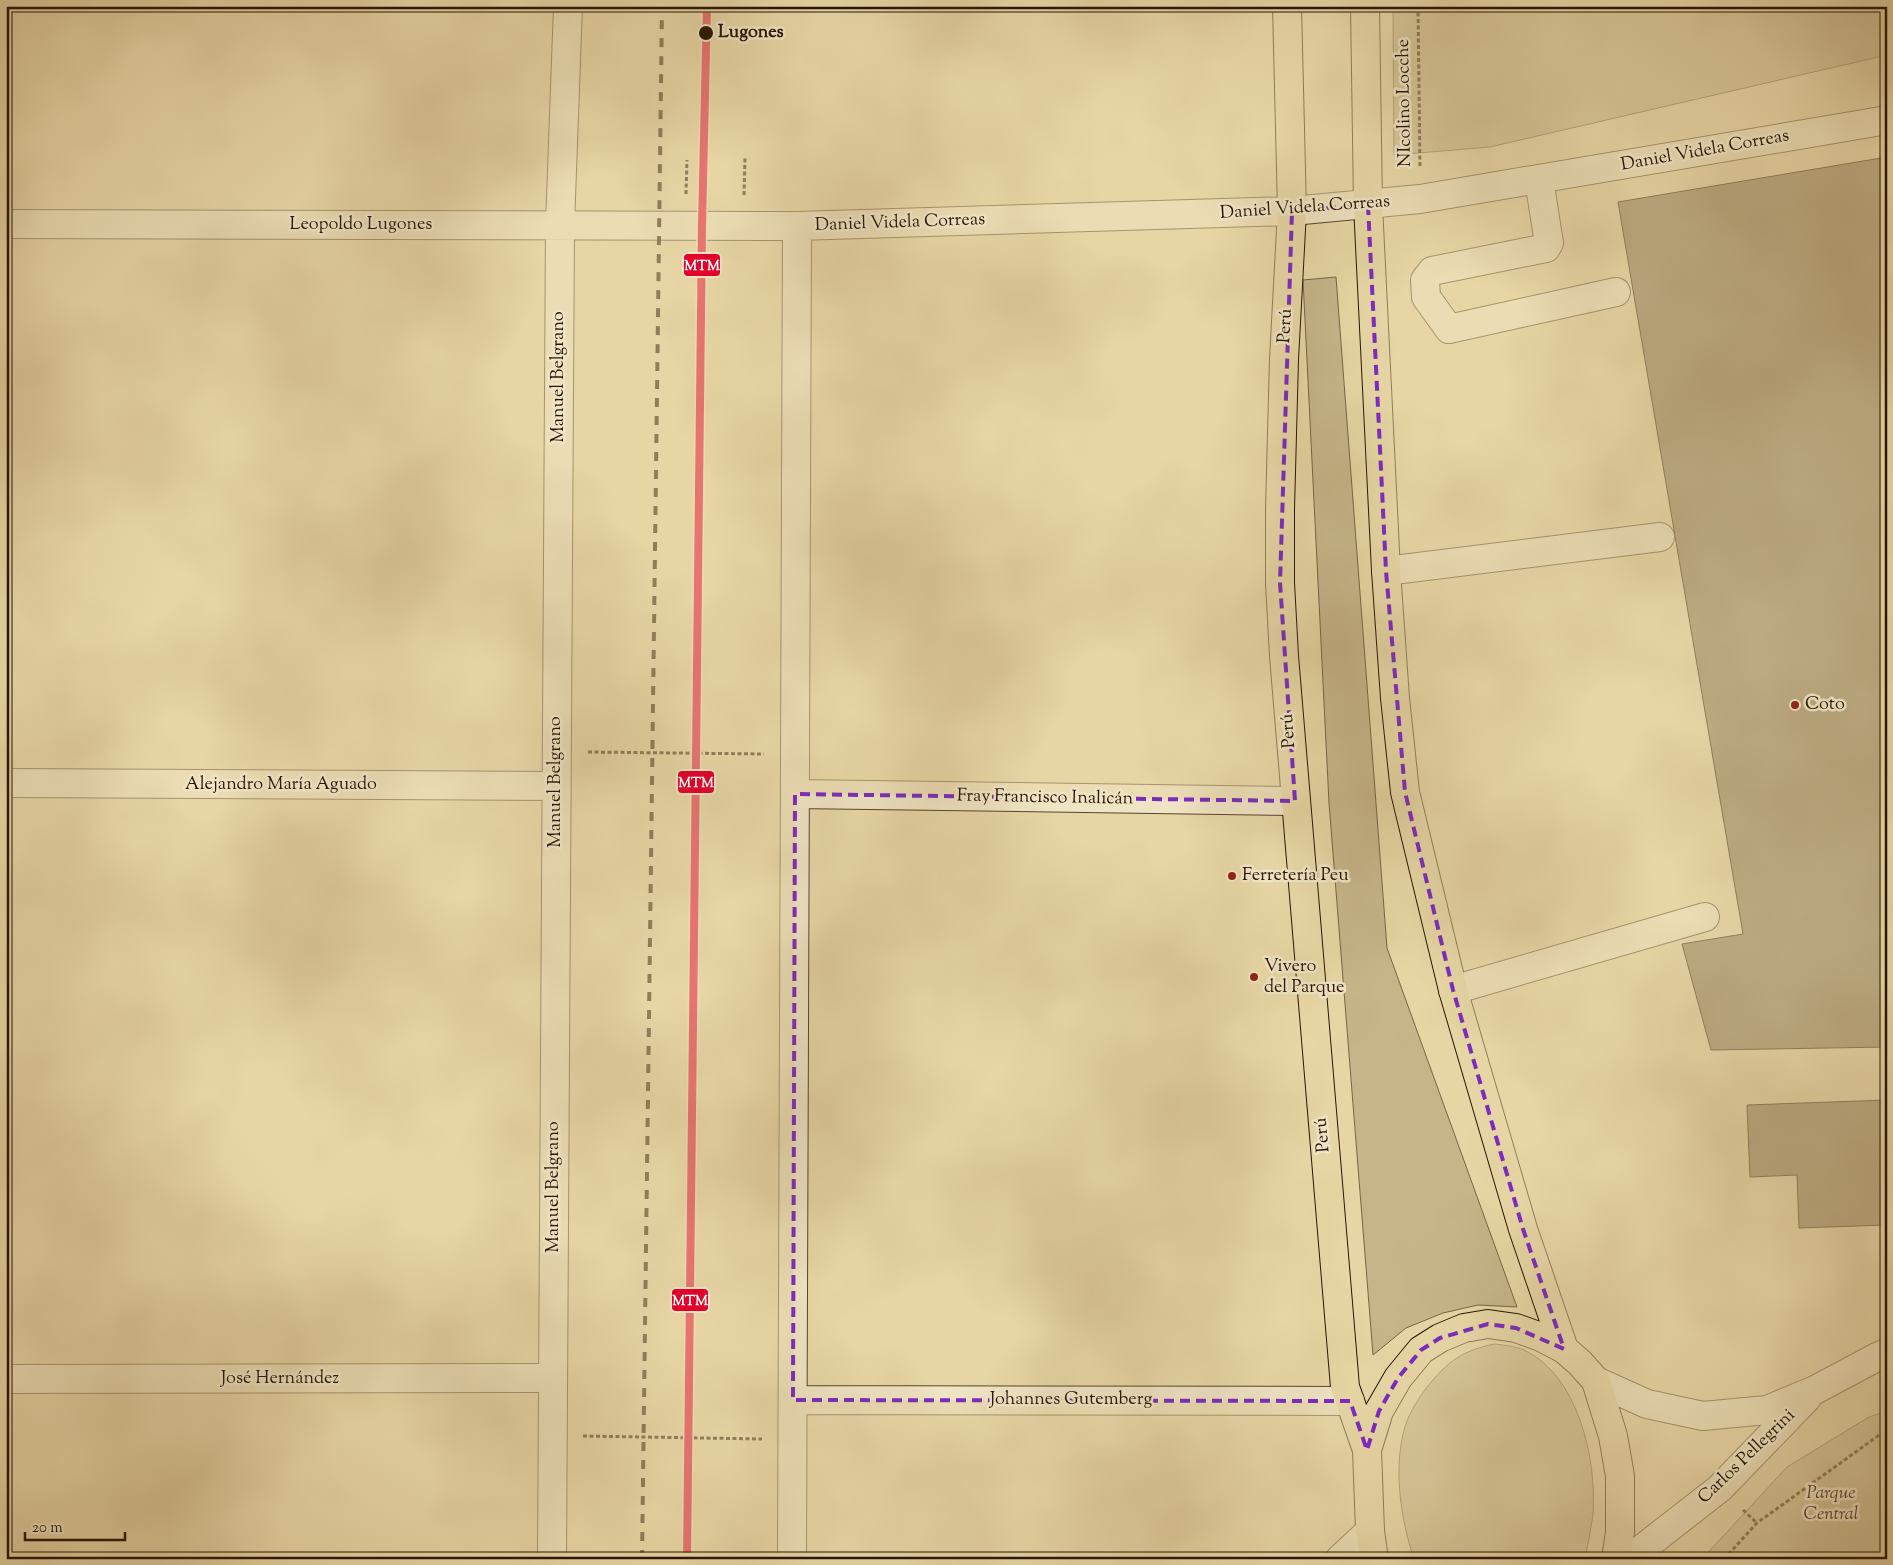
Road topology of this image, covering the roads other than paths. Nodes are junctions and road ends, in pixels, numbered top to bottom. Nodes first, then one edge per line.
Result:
1 (568, 6) edge
2 (1287, 6) edge
3 (1365, 6) edge
4 (1887, 120) edge
5 (1539, 180) junction
6 (1368, 205) junction
7 (1292, 212) junction
8 (6, 224) edge
9 (560, 225) junction
10 (716, 226) joint
11 (797, 226) junction
12 (1616, 292) dead end
13 (1660, 537) dead end
14 (1386, 571) junction
15 (6, 784) edge
16 (556, 786) junction
17 (795, 794) junction
18 (1295, 801) junction
19 (1705, 917) dead end
20 (1453, 990) junction
21 (1564, 1349) junction
22 (1887, 1353) edge
23 (553, 1378) junction
24 (6, 1379) edge
25 (1596, 1380) junction
26 (1815, 1390) junction
27 (793, 1400) junction
28 (1350, 1401) junction
29 (1367, 1450) junction
30 (1370, 1531) junction
31 (552, 1559) edge
32 (792, 1559) edge
33 (1340, 1559) edge
34 (1374, 1559) edge
35 (1616, 1559) edge
36 (1629, 1559) edge

1 - 9 street, Manuel Belgrano
2 - 7 main road, Perú
3 - 6 main road
4 - 5 street, Daniel Videla Correas
5 - 6 street, Daniel Videla Correas
5 - 12 street
6 - 7 street, Daniel Videla Correas
6 - 14 main road
7 - 11 street, Daniel Videla Correas
7 - 18 main road, Perú
8 - 9 street, Leopoldo Lugones
9 - 10 street, Leopoldo Lugones
9 - 16 street, Manuel Belgrano
10 - 11 street, Daniel Videla Correas
11 - 17 street
13 - 14 street
14 - 20 main road
15 - 16 street, Alejandro María Aguado
16 - 23 street, Manuel Belgrano
17 - 18 street, Fray Francisco Inalicán
17 - 27 street
18 - 28 main road, Perú
19 - 20 street
20 - 21 main road
21 - 25 main road
21 - 29 main road
22 - 26 street, Carlos Pellegrini
23 - 24 street, José Hernández
23 - 31 street, Manuel Belgrano
25 - 26 street, Carlos Pellegrini
25 - 35 main road
26 - 36 street, Carlos Pellegrini
27 - 28 street, Johannes Gutemberg
27 - 32 street
28 - 29 main road, Perú
29 - 30 main road
30 - 33 street
30 - 34 main road

